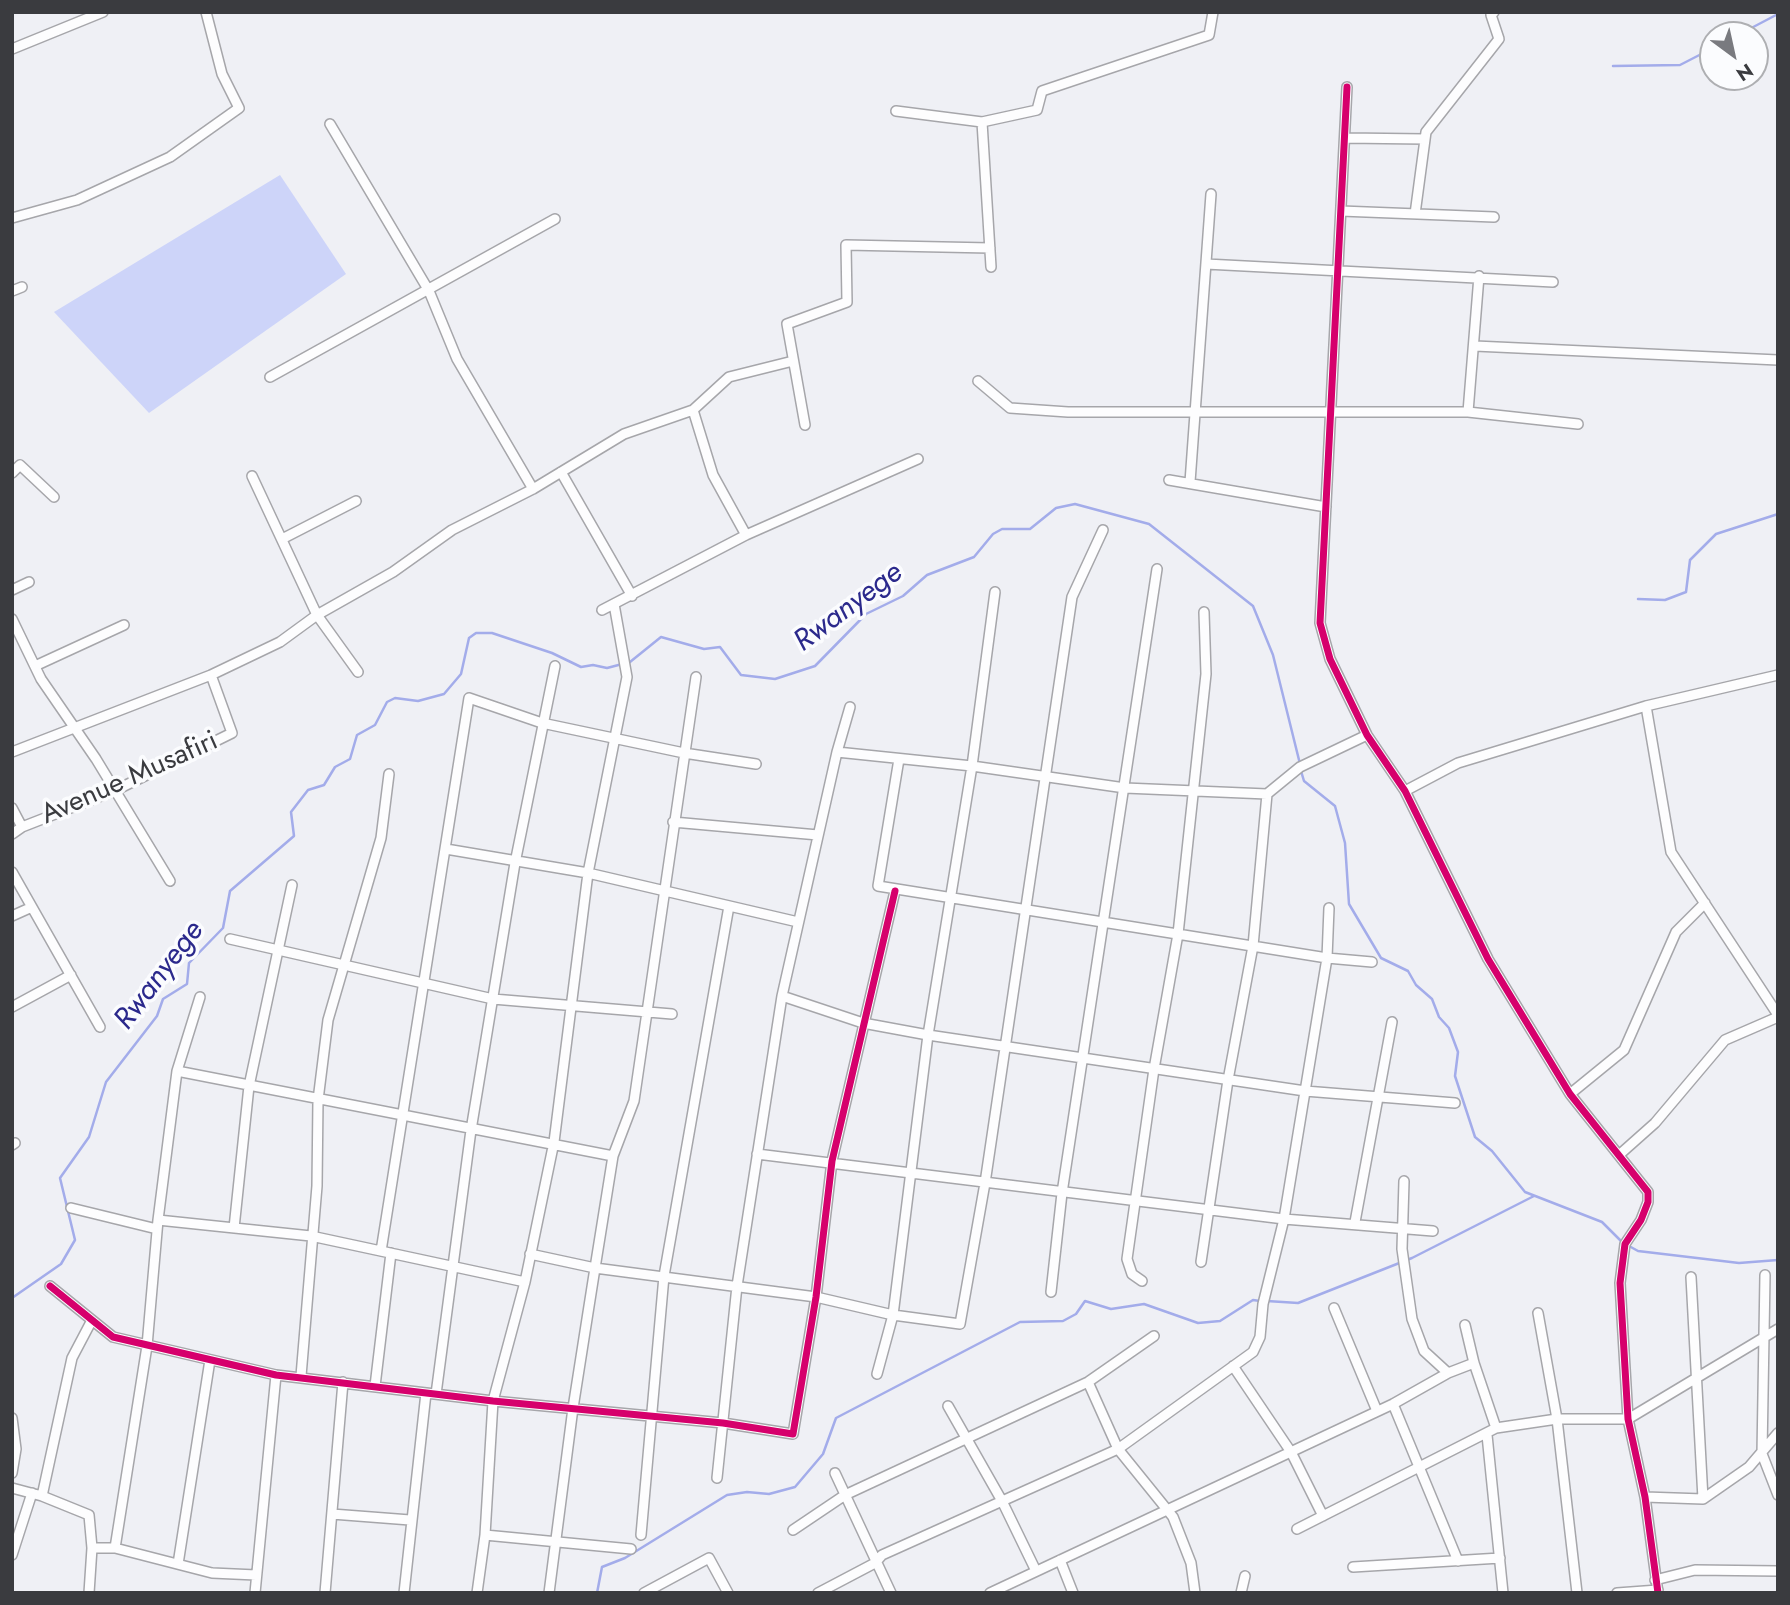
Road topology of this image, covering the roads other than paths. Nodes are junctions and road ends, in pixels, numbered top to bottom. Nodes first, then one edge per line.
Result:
1 (103, 12) edge
2 (206, 12) edge
3 (1213, 12) edge
4 (1494, 12) edge
5 (12, 49) edge
6 (1348, 88) dead end
7 (895, 111) dead end
8 (982, 122) junction
9 (330, 124) dead end
10 (1345, 138) junction
11 (1425, 139) junction
12 (1211, 194) dead end
13 (1341, 211) junction
14 (1415, 214) junction
15 (1494, 217) dead end
16 (12, 218) edge
17 (555, 219) dead end
18 (990, 248) junction
19 (1206, 264) junction
20 (991, 267) dead end
21 (1338, 271) junction
22 (1479, 276) junction
23 (1553, 282) dead end
24 (22, 287) dead end
25 (429, 290) junction
26 (12, 291) edge
27 (1475, 346) junction
28 (1778, 360) edge
29 (793, 361) junction
30 (270, 377) dead end
31 (978, 381) dead end
32 (693, 410) junction
33 (1331, 410) junction
34 (1195, 411) junction
35 (1468, 412) junction
36 (1578, 424) dead end
37 (805, 425) dead end
38 (918, 459) dead end
39 (561, 472) junction
40 (12, 473) edge
41 (252, 476) dead end
42 (1170, 480) dead end
43 (1189, 482) junction
44 (533, 489) junction
45 (54, 496) dead end
46 (356, 501) dead end
47 (1326, 507) junction
48 (1103, 530) dead end
49 (746, 535) junction
50 (282, 539) junction
51 (1157, 569) dead end
52 (29, 582) dead end
53 (12, 590) edge
54 (995, 592) dead end
55 (632, 596) junction
56 (614, 604) junction
57 (601, 610) dead end
58 (1204, 612) dead end
59 (317, 615) junction
60 (12, 619) edge
61 (124, 625) dead end
62 (35, 666) junction
63 (555, 666) dead end
64 (358, 672) dead end
65 (211, 675) junction
66 (1778, 675) edge
67 (696, 677) dead end
68 (1646, 706) junction
69 (850, 707) dead end
70 (542, 723) junction
71 (73, 726) junction
72 (1367, 735) junction
73 (615, 739) junction
74 (12, 752) edge
75 (836, 752) junction
76 (684, 753) junction
77 (899, 759) junction
78 (756, 764) dead end
79 (972, 766) junction
80 (390, 774) dead end
81 (1044, 777) junction
82 (1125, 788) junction
83 (114, 791) junction
84 (1194, 791) junction
85 (1405, 791) junction
86 (1267, 794) junction
87 (12, 808) edge
88 (673, 822) junction
89 (22, 827) junction
90 (12, 834) edge
91 (818, 835) junction
92 (446, 849) junction
93 (515, 863) junction
94 (12, 872) edge
95 (588, 873) junction
96 (170, 881) dead end
97 (292, 885) dead end
98 (663, 890) junction
99 (895, 891) junction
100 (952, 896) junction
101 (1705, 903) junction
102 (729, 906) junction
103 (32, 907) junction
104 (1329, 908) dead end
105 (1026, 909) junction
106 (12, 916) edge
107 (798, 922) junction
108 (1102, 923) junction
109 (1178, 934) junction
110 (230, 939) dead end
111 (1253, 946) junction
112 (277, 951) junction
113 (1327, 958) junction
114 (1372, 962) dead end
115 (344, 965) junction
116 (71, 975) junction
117 (423, 983) junction
118 (782, 996) junction
119 (200, 997) dead end
120 (493, 999) junction
121 (570, 1004) junction
122 (12, 1007) edge
123 (647, 1010) junction
124 (672, 1014) dead end
125 (1778, 1016) edge
126 (863, 1023) junction
127 (1392, 1023) dead end
128 (100, 1027) dead end
129 (928, 1035) junction
130 (1006, 1047) junction
131 (1082, 1059) junction
132 (1154, 1069) junction
133 (177, 1071) junction
134 (1228, 1080) junction
135 (249, 1086) junction
136 (1306, 1091) junction
137 (1570, 1094) junction
138 (1378, 1096) junction
139 (318, 1100) junction
140 (1455, 1103) dead end
141 (401, 1116) junction
142 (471, 1130) junction
143 (554, 1142) junction
144 (757, 1154) junction
145 (1619, 1155) junction
146 (613, 1156) junction
147 (832, 1161) junction
148 (910, 1174) junction
149 (1404, 1181) dead end
150 (985, 1183) junction
151 (1062, 1193) junction
152 (1136, 1200) junction
153 (71, 1208) dead end
154 (1211, 1210) junction
155 (1284, 1219) junction
156 (1355, 1222) junction
157 (157, 1224) junction
158 (234, 1228) junction
159 (1402, 1228) junction
160 (1433, 1231) dead end
161 (311, 1236) junction
162 (386, 1252) junction
163 (530, 1254) junction
164 (1201, 1262) dead end
165 (455, 1267) junction
166 (595, 1268) junction
167 (1765, 1275) dead end
168 (664, 1276) junction
169 (1691, 1277) dead end
170 (1142, 1281) dead end
171 (525, 1282) junction
172 (50, 1286) dead end
173 (737, 1286) junction
174 (1051, 1292) dead end
175 (816, 1297) junction
176 (1334, 1308) dead end
177 (1538, 1313) dead end
178 (893, 1315) junction
179 (92, 1320) junction
180 (1465, 1325) dead end
181 (1778, 1329) edge
182 (1766, 1335) junction
183 (1154, 1336) dead end
184 (147, 1346) junction
185 (210, 1360) junction
186 (1474, 1363) junction
187 (1233, 1366) junction
188 (1448, 1373) junction
189 (877, 1374) dead end
190 (276, 1375) junction
191 (301, 1376) junction
192 (1695, 1378) junction
193 (343, 1382) junction
194 (1088, 1382) junction
195 (375, 1386) junction
196 (431, 1393) junction
197 (493, 1401) junction
198 (1393, 1404) junction
199 (948, 1406) dead end
200 (573, 1408) junction
201 (1377, 1411) junction
202 (650, 1415) junction
203 (12, 1418) edge
204 (1557, 1419) junction
205 (1628, 1419) junction
206 (723, 1423) junction
207 (1496, 1428) junction
208 (1778, 1433) edge
209 (1487, 1436) junction
210 (968, 1440) junction
211 (1118, 1449) junction
212 (1291, 1452) junction
213 (1762, 1454) junction
214 (1419, 1469) junction
215 (12, 1473) edge
216 (835, 1473) dead end
217 (717, 1478) dead end
218 (12, 1488) edge
219 (32, 1493) junction
220 (845, 1495) junction
221 (1778, 1495) edge
222 (42, 1496) junction
223 (1644, 1497) junction
224 (1703, 1499) junction
225 (1002, 1501) junction
226 (1167, 1510) junction
227 (332, 1514) junction
228 (1323, 1516) junction
229 (410, 1520) junction
230 (1297, 1529) dead end
231 (793, 1530) dead end
232 (485, 1535) junction
233 (641, 1535) dead end
234 (556, 1540) junction
235 (92, 1548) junction
236 (115, 1548) junction
237 (631, 1549) dead end
238 (12, 1555) edge
239 (1500, 1558) junction
240 (1060, 1560) junction
241 (1458, 1561) junction
242 (875, 1563) junction
243 (178, 1564) junction
244 (1353, 1567) dead end
245 (1778, 1571) edge
246 (1036, 1572) junction
247 (256, 1575) junction
248 (1244, 1576) dead end
249 (1657, 1587) edge
250 (89, 1593) edge
251 (255, 1593) edge
252 (325, 1593) edge
253 (404, 1593) edge
254 (477, 1593) edge
255 (550, 1593) edge
256 (644, 1593) edge
257 (728, 1593) edge
258 (818, 1593) edge
259 (891, 1593) edge
260 (990, 1593) edge
261 (1073, 1593) edge
262 (1195, 1593) edge
263 (1241, 1593) edge
264 (1503, 1593) edge
265 (1577, 1593) edge
266 (1617, 1593) edge

1 - 5 street
2 - 16 street
3 - 8 street
4 - 11 street
6 - 10 street
7 - 8 street
8 - 18 street
9 - 25 street
10 - 11 street
10 - 13 street
11 - 14 street
12 - 19 street
13 - 14 street
13 - 21 street
14 - 15 street
17 - 25 street
18 - 20 street
18 - 29 street
19 - 21 street
19 - 34 street
21 - 22 street
21 - 33 street
22 - 23 street
22 - 27 street
24 - 26 street
25 - 30 street
25 - 44 street
27 - 28 street
27 - 35 street
29 - 32 street
29 - 37 street
31 - 34 street
32 - 39 street
32 - 49 street
33 - 34 street
33 - 35 street
33 - 47 street
34 - 43 street
35 - 36 street
38 - 49 street
39 - 44 street
39 - 55 street
40 - 45 street
41 - 50 street
42 - 43 street
43 - 47 street
44 - 59 street
46 - 50 street
47 - 72 street
48 - 81 street
49 - 55 street
50 - 59 street
51 - 82 street
52 - 53 street
54 - 79 street
55 - 56 street
56 - 57 street
56 - 73 street
58 - 84 street
59 - 64 street
59 - 65 street
60 - 62 street
61 - 62 street
62 - 71 street
63 - 70 street
65 - 71 street
65 - 83 street, Avenue Musafiri
66 - 68 street
67 - 76 street
68 - 85 street
68 - 101 street
69 - 75 street
70 - 73 street
70 - 92 street
70 - 93 street
71 - 74 street
71 - 83 street
72 - 85 street
72 - 86 street
73 - 76 street
73 - 95 street
75 - 77 street
75 - 91 street
76 - 78 street
76 - 88 street
77 - 79 street
77 - 99 street
79 - 81 street
79 - 100 street
80 - 115 street
81 - 82 street
81 - 105 street
82 - 84 street
82 - 108 street
83 - 89 street, Avenue Musafiri
83 - 96 street
84 - 86 street
84 - 109 street
85 - 137 street
86 - 111 street
87 - 89 street
88 - 91 street
88 - 98 street
89 - 90 street, Avenue Musafiri
91 - 107 street
92 - 93 street
92 - 117 street
93 - 95 street
93 - 120 street
94 - 103 street
95 - 98 street
95 - 121 street
97 - 112 street
98 - 102 street
98 - 123 street
99 - 100 street
99 - 126 street
100 - 105 street
100 - 129 street
101 - 125 street
101 - 137 street
102 - 107 street
102 - 168 street
103 - 106 street
103 - 116 street
104 - 113 street
105 - 108 street
105 - 130 street
107 - 118 street
108 - 109 street
108 - 131 street
109 - 111 street
109 - 132 street
110 - 112 street
111 - 113 street
111 - 134 street
112 - 115 street
112 - 135 street
113 - 114 street
113 - 136 street
115 - 117 street
115 - 139 street
116 - 122 street
116 - 128 street
117 - 120 street
117 - 141 street
118 - 126 street
118 - 144 street
119 - 133 street
120 - 121 street
120 - 142 street
121 - 123 street
121 - 143 street
123 - 124 street
123 - 146 street
125 - 145 street
126 - 129 street
126 - 147 street
127 - 138 street
129 - 130 street
129 - 148 street
130 - 131 street
130 - 150 street
131 - 132 street
131 - 151 street
132 - 134 street
132 - 152 street
133 - 135 street
133 - 157 street
134 - 136 street
134 - 154 street
135 - 139 street
135 - 158 street
136 - 138 street
136 - 155 street
137 - 145 street
138 - 140 street
138 - 156 street
139 - 141 street
139 - 161 street
141 - 142 street
141 - 162 street
142 - 143 street
142 - 165 street
143 - 146 street
143 - 163 street
144 - 147 street
144 - 173 street
145 - 205 street
146 - 166 street
147 - 148 street
147 - 175 street
148 - 150 street
148 - 178 street
149 - 159 street
150 - 151 street
150 - 178 street
151 - 152 street
151 - 174 street
152 - 154 street
152 - 170 street
153 - 157 street
154 - 155 street
154 - 164 street
155 - 156 street
155 - 187 street
156 - 159 street
157 - 158 street
157 - 184 street
158 - 161 street
159 - 160 street
159 - 188 street
161 - 162 street
161 - 191 street
162 - 165 street
162 - 195 street
163 - 166 street
163 - 171 street
165 - 171 street
165 - 196 street
166 - 168 street
166 - 200 street
167 - 182 street
168 - 173 street
168 - 202 street
169 - 192 street
171 - 197 street
172 - 179 street
173 - 175 street
173 - 206 street
175 - 178 street
175 - 206 street
176 - 201 street
177 - 204 street
178 - 189 street
179 - 184 street
179 - 222 street
180 - 186 street
181 - 182 street
182 - 192 street
182 - 213 street
183 - 194 street
184 - 185 street
184 - 236 street
185 - 190 street
185 - 243 street
186 - 188 street
186 - 207 street
187 - 211 street
187 - 212 street
188 - 198 street
190 - 191 street
190 - 247 street
191 - 193 street
192 - 205 street
192 - 224 street
193 - 195 street
193 - 227 street
194 - 210 street
194 - 211 street
195 - 196 street
196 - 197 street
196 - 229 street
197 - 200 street
197 - 232 street
198 - 201 street
198 - 214 street
199 - 210 street
200 - 202 street
200 - 234 street
201 - 212 street
202 - 206 street
202 - 233 street
203 - 215 street
204 - 205 street
204 - 207 street
204 - 265 street
205 - 223 street
206 - 217 street
207 - 209 street
208 - 213 street
209 - 214 street
209 - 239 street
210 - 220 street
210 - 225 street
211 - 225 street
211 - 226 street
212 - 226 street
212 - 228 street
213 - 221 street
213 - 224 street
214 - 228 street
214 - 241 street
216 - 220 street
218 - 219 street
219 - 222 street
219 - 238 street
220 - 231 street
220 - 242 street
222 - 235 street
223 - 224 street
223 - 249 street
225 - 242 street
225 - 246 street
226 - 240 street
226 - 262 street
227 - 229 street
227 - 252 street
228 - 230 street
229 - 253 street
232 - 234 street
232 - 254 street
234 - 237 street
234 - 255 street
235 - 236 street
235 - 250 street
236 - 243 street
239 - 241 street
239 - 264 street
240 - 246 street
240 - 261 street
241 - 244 street
242 - 258 street
242 - 259 street
243 - 247 street
245 - 249 street
246 - 260 street
247 - 251 street
248 - 263 street
249 - 266 street
256 - 257 street

